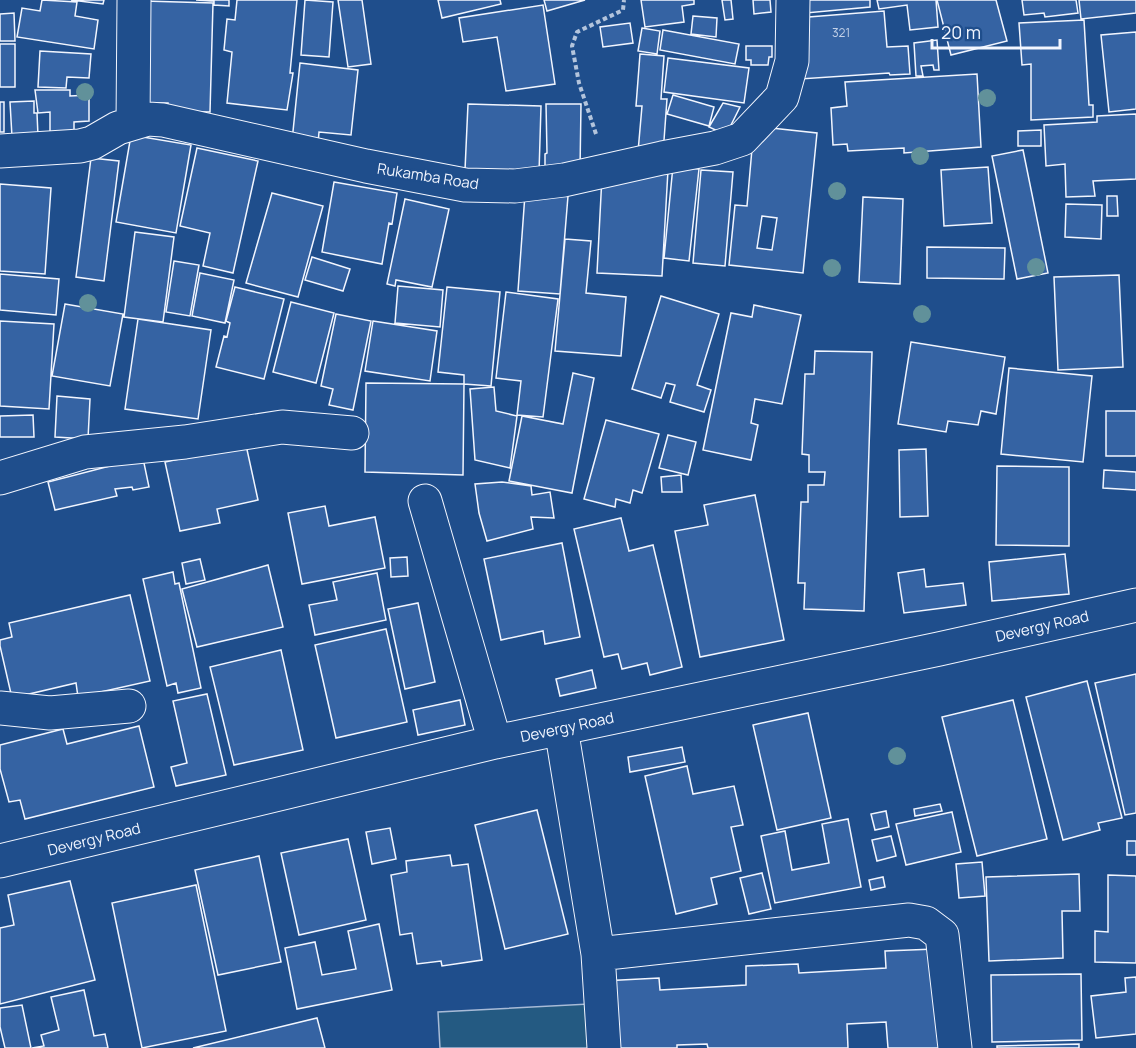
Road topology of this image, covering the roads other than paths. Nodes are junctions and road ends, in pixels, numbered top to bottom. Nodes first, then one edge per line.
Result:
1 (134, 0) edge
2 (793, 0) edge
3 (133, 123) junction
4 (0, 151) edge
5 (352, 433) dead end
6 (0, 478) edge
7 (425, 501) dead end
8 (1136, 604) edge
9 (129, 706) dead end
10 (0, 708) edge
11 (561, 728) junction
12 (495, 742) junction
13 (0, 861) edge
14 (598, 954) junction
15 (604, 1048) edge
16 (955, 1048) edge

1 - 3 street
2 - 3 street, Rukamba Road
3 - 4 street, Rukamba Road
5 - 6 street
7 - 12 street
8 - 11 street, Devergy Road
9 - 10 street
11 - 12 street, Devergy Road
11 - 14 street
12 - 13 street, Devergy Road
14 - 15 street
14 - 16 street

